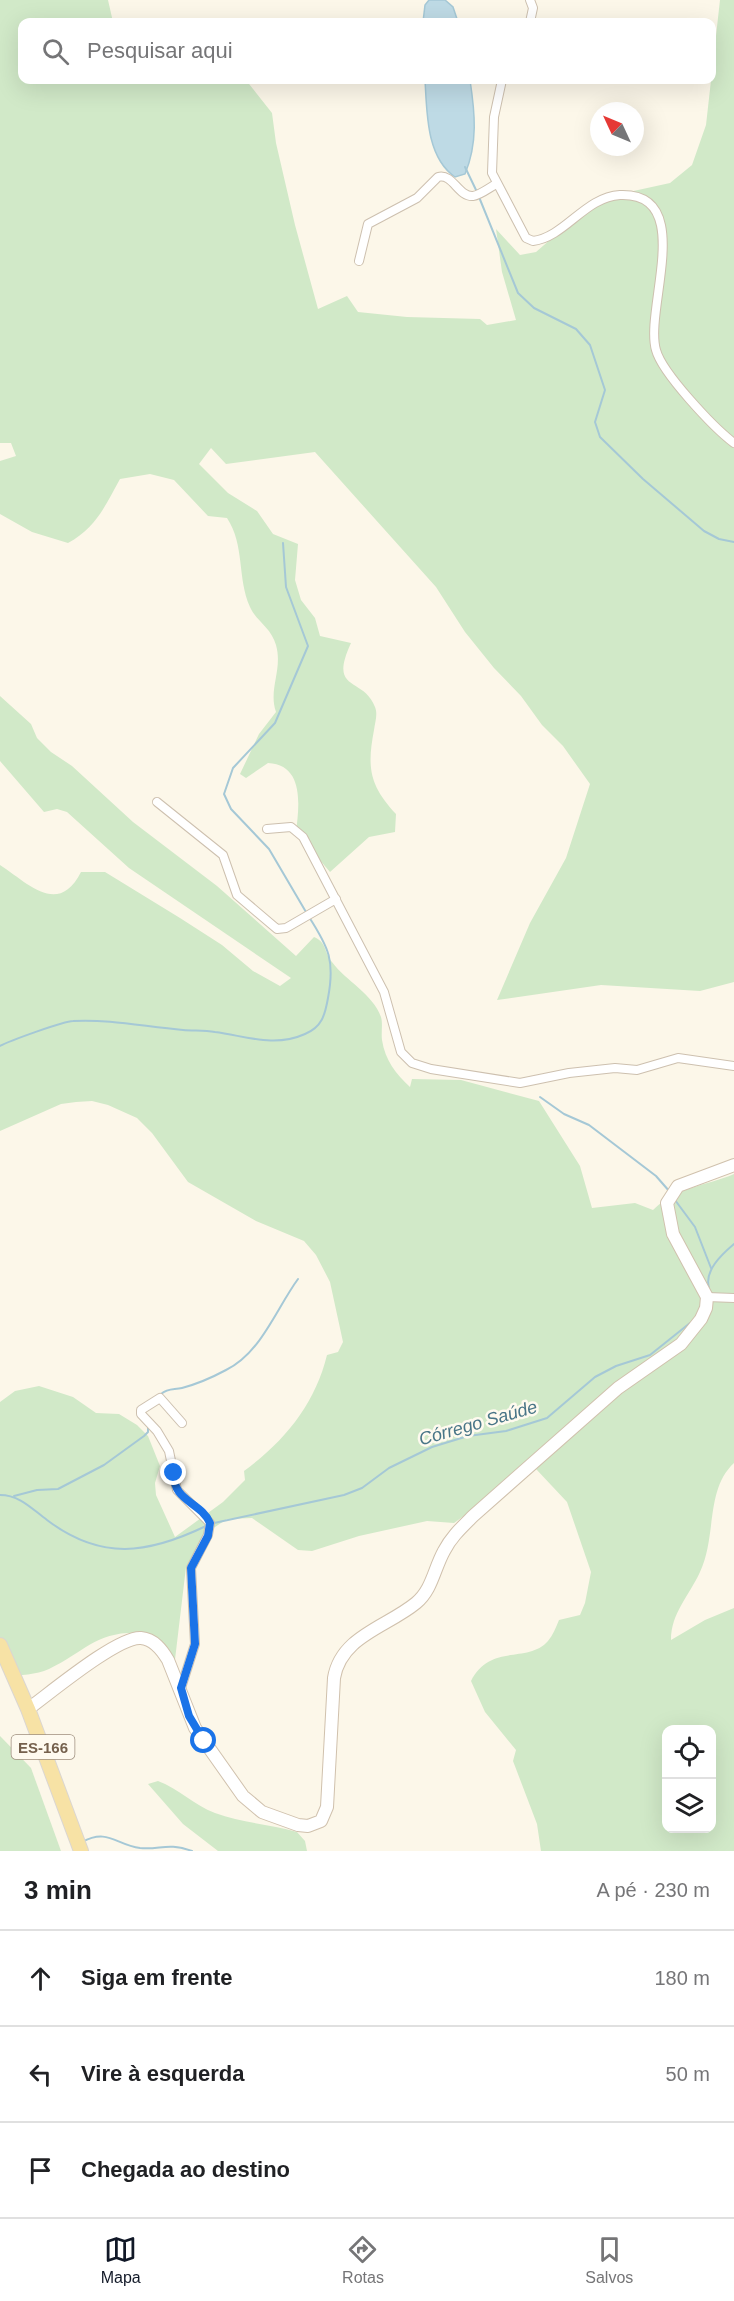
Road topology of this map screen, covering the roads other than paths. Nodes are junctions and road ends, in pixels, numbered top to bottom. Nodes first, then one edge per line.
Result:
1 (530, 0) edge
2 (531, 18) edge
3 (501, 84) edge
4 (496, 184) junction
5 (359, 261) dead end
6 (734, 443) edge
7 (157, 802) dead end
8 (267, 829) dead end
9 (336, 899) junction
10 (734, 1066) edge
11 (734, 1165) edge
12 (707, 1297) junction
13 (734, 1298) edge
14 (182, 1423) dead end
15 (0, 1645) edge
16 (181, 1688) junction
17 (28, 1708) junction
18 (81, 1851) edge

1 - 2 street
3 - 4 street
4 - 5 street
4 - 6 street
7 - 9 street
8 - 9 street
9 - 10 street
11 - 12 street
12 - 13 street
12 - 16 street
14 - 16 street
15 - 17 main road, ES-166
16 - 17 street
17 - 18 main road, ES-166

